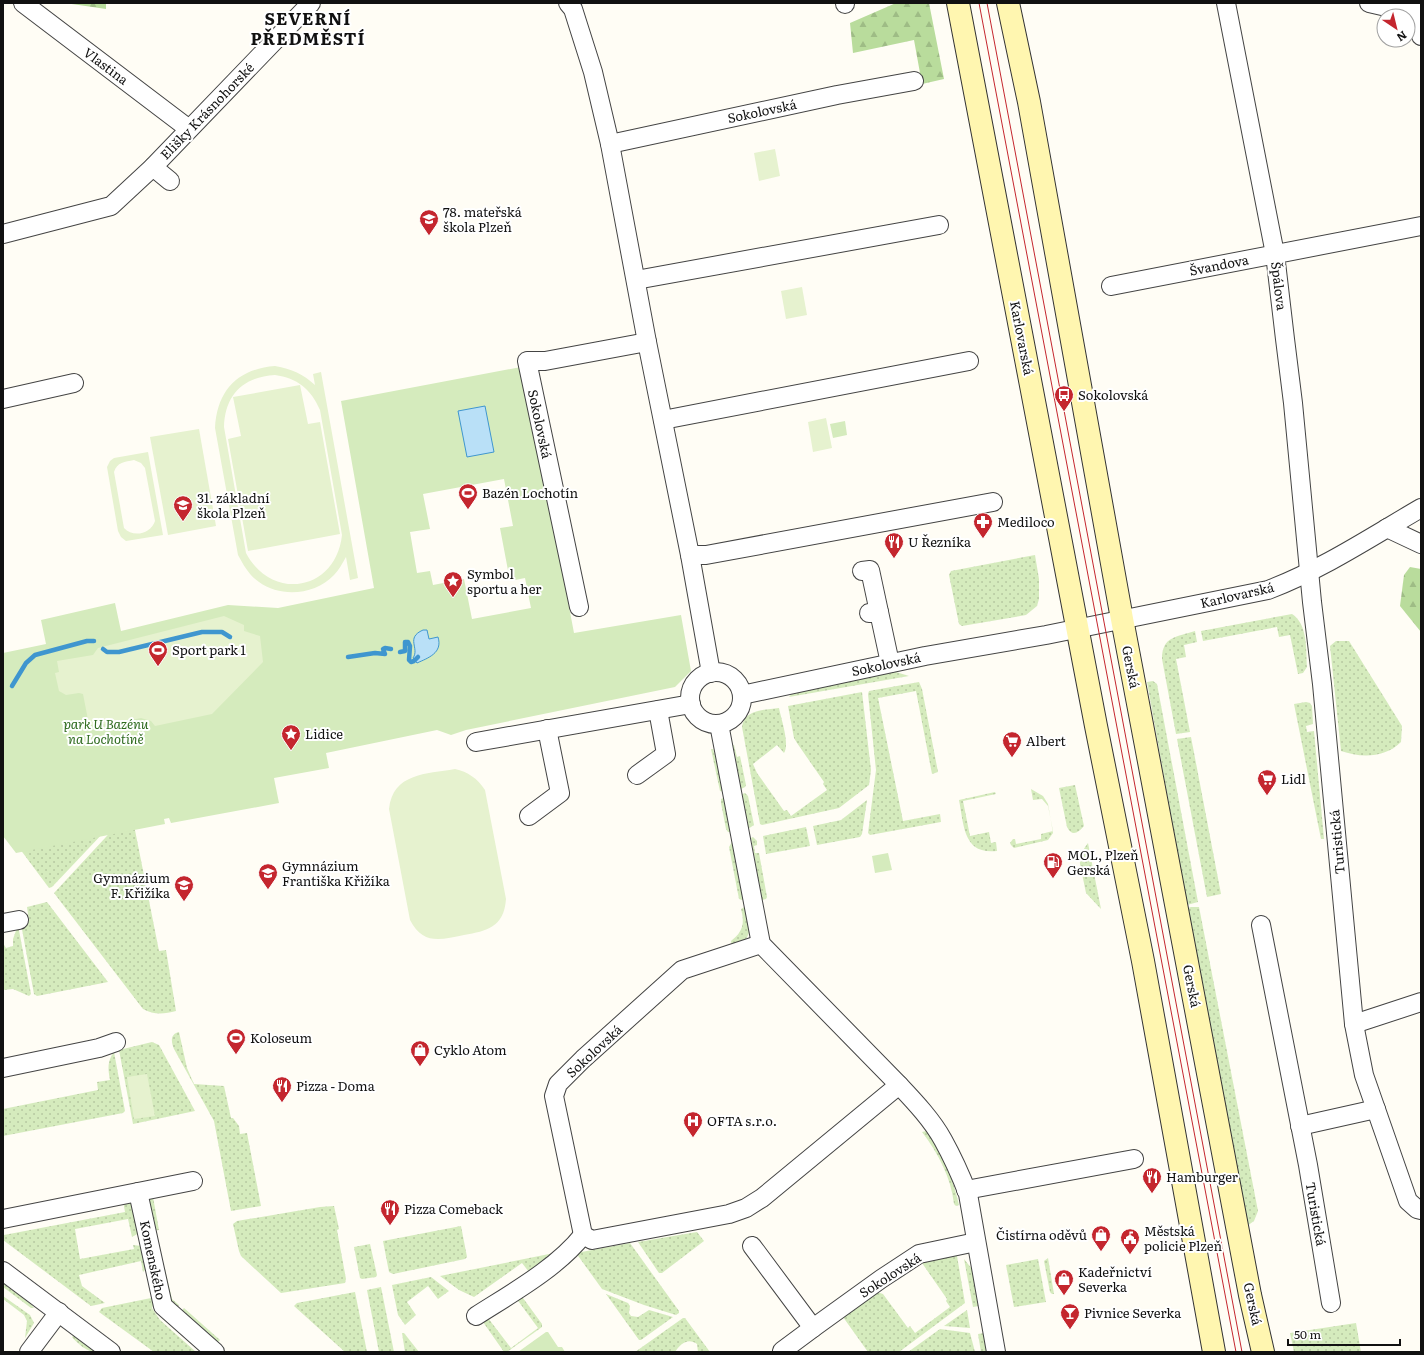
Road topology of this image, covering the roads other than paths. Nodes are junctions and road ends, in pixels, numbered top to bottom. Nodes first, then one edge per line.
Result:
1 (23, 3) edge
2 (311, 3) edge
3 (958, 3) edge
4 (1008, 3) edge
5 (1226, 3) edge
6 (1369, 3) edge
7 (573, 5) edge
8 (1418, 11) edge
9 (1421, 36) edge
10 (914, 81) dead end
11 (189, 129) junction
12 (610, 144) junction
13 (153, 167) junction
14 (170, 181) dead end
15 (939, 225) dead end
16 (1421, 226) edge
17 (3, 234) edge
18 (1275, 254) junction
19 (636, 280) junction
20 (1111, 286) dead end
21 (647, 342) junction
22 (969, 361) dead end
23 (74, 383) dead end
24 (3, 399) edge
25 (663, 420) junction
26 (993, 502) dead end
27 (1421, 508) edge
28 (1386, 528) junction
29 (1421, 544) edge
30 (690, 555) junction
31 (862, 571) dead end
32 (1309, 573) junction
33 (578, 606) dead end
34 (1122, 619) junction
35 (1078, 628) junction
36 (890, 663) junction
37 (712, 673) junction
38 (742, 695) junction
39 (691, 704) junction
40 (658, 710) junction
41 (719, 724) junction
42 (546, 729) junction
43 (476, 742) dead end
44 (637, 776) dead end
45 (529, 816) dead end
46 (1260, 925) dead end
47 (762, 944) junction
48 (1421, 1002) edge
49 (1354, 1024) junction
50 (116, 1042) dead end
51 (3, 1068) edge
52 (899, 1085) junction
53 (1376, 1109) junction
54 (1300, 1126) junction
55 (1134, 1159) dead end
56 (193, 1181) dead end
57 (966, 1190) junction
58 (138, 1192) junction
59 (1421, 1210) edge
60 (3, 1219) edge
61 (583, 1235) junction
62 (976, 1242) junction
63 (752, 1246) dead end
64 (3, 1271) edge
65 (1331, 1303) dead end
66 (59, 1312) junction
67 (476, 1316) dead end
68 (813, 1328) junction
69 (782, 1351) dead end
70 (29, 1352) edge
71 (111, 1352) edge
72 (215, 1352) edge
73 (996, 1352) edge
74 (1214, 1352) edge
75 (1262, 1352) edge

1 - 11 street, Vlastina
2 - 11 street, Elišky Krásnohorské
3 - 35 main road, Karlovarská
4 - 34 main road
5 - 18 street, Špálova
6 - 8 street
7 - 12 street
8 - 9 street
10 - 12 street, Sokolovská
11 - 13 street, Elišky Krásnohorské
12 - 19 street
13 - 14 street, Elišky Krásnohorské
13 - 17 street, Elišky Krásnohorské
15 - 19 street
16 - 18 street, Švandova
18 - 20 street, Švandova
18 - 32 street, Špálova
19 - 21 street
21 - 25 street
21 - 33 street, Sokolovská
22 - 25 street
23 - 24 street
25 - 30 street
26 - 30 street
27 - 28 street, Karlovarská
28 - 29 street
28 - 32 street, Karlovarská
30 - 37 street
31 - 36 street
32 - 34 street, Karlovarská
32 - 49 street, Turistická
34 - 35 street, Karlovarská
34 - 75 main road, Gerská
35 - 36 street, Sokolovská
35 - 74 main road
36 - 38 street, Sokolovská
37 - 38 street
37 - 39 street
38 - 41 street
39 - 40 street
39 - 41 street
40 - 42 street
40 - 44 street
41 - 47 street
42 - 43 street
42 - 45 street
46 - 54 street, Turistická
47 - 52 street
47 - 61 street, Sokolovská
48 - 49 street
49 - 53 street, Turistická
50 - 51 street
52 - 57 street
52 - 61 street
53 - 54 street
53 - 59 street, Turistická
54 - 65 street, Turistická
55 - 57 street
56 - 58 street
57 - 62 street
58 - 60 street
58 - 72 street, Komenského
61 - 67 street
62 - 68 street, Sokolovská
62 - 73 street
63 - 68 street
64 - 66 street
66 - 70 street
66 - 71 street
68 - 69 street, Sokolovská

